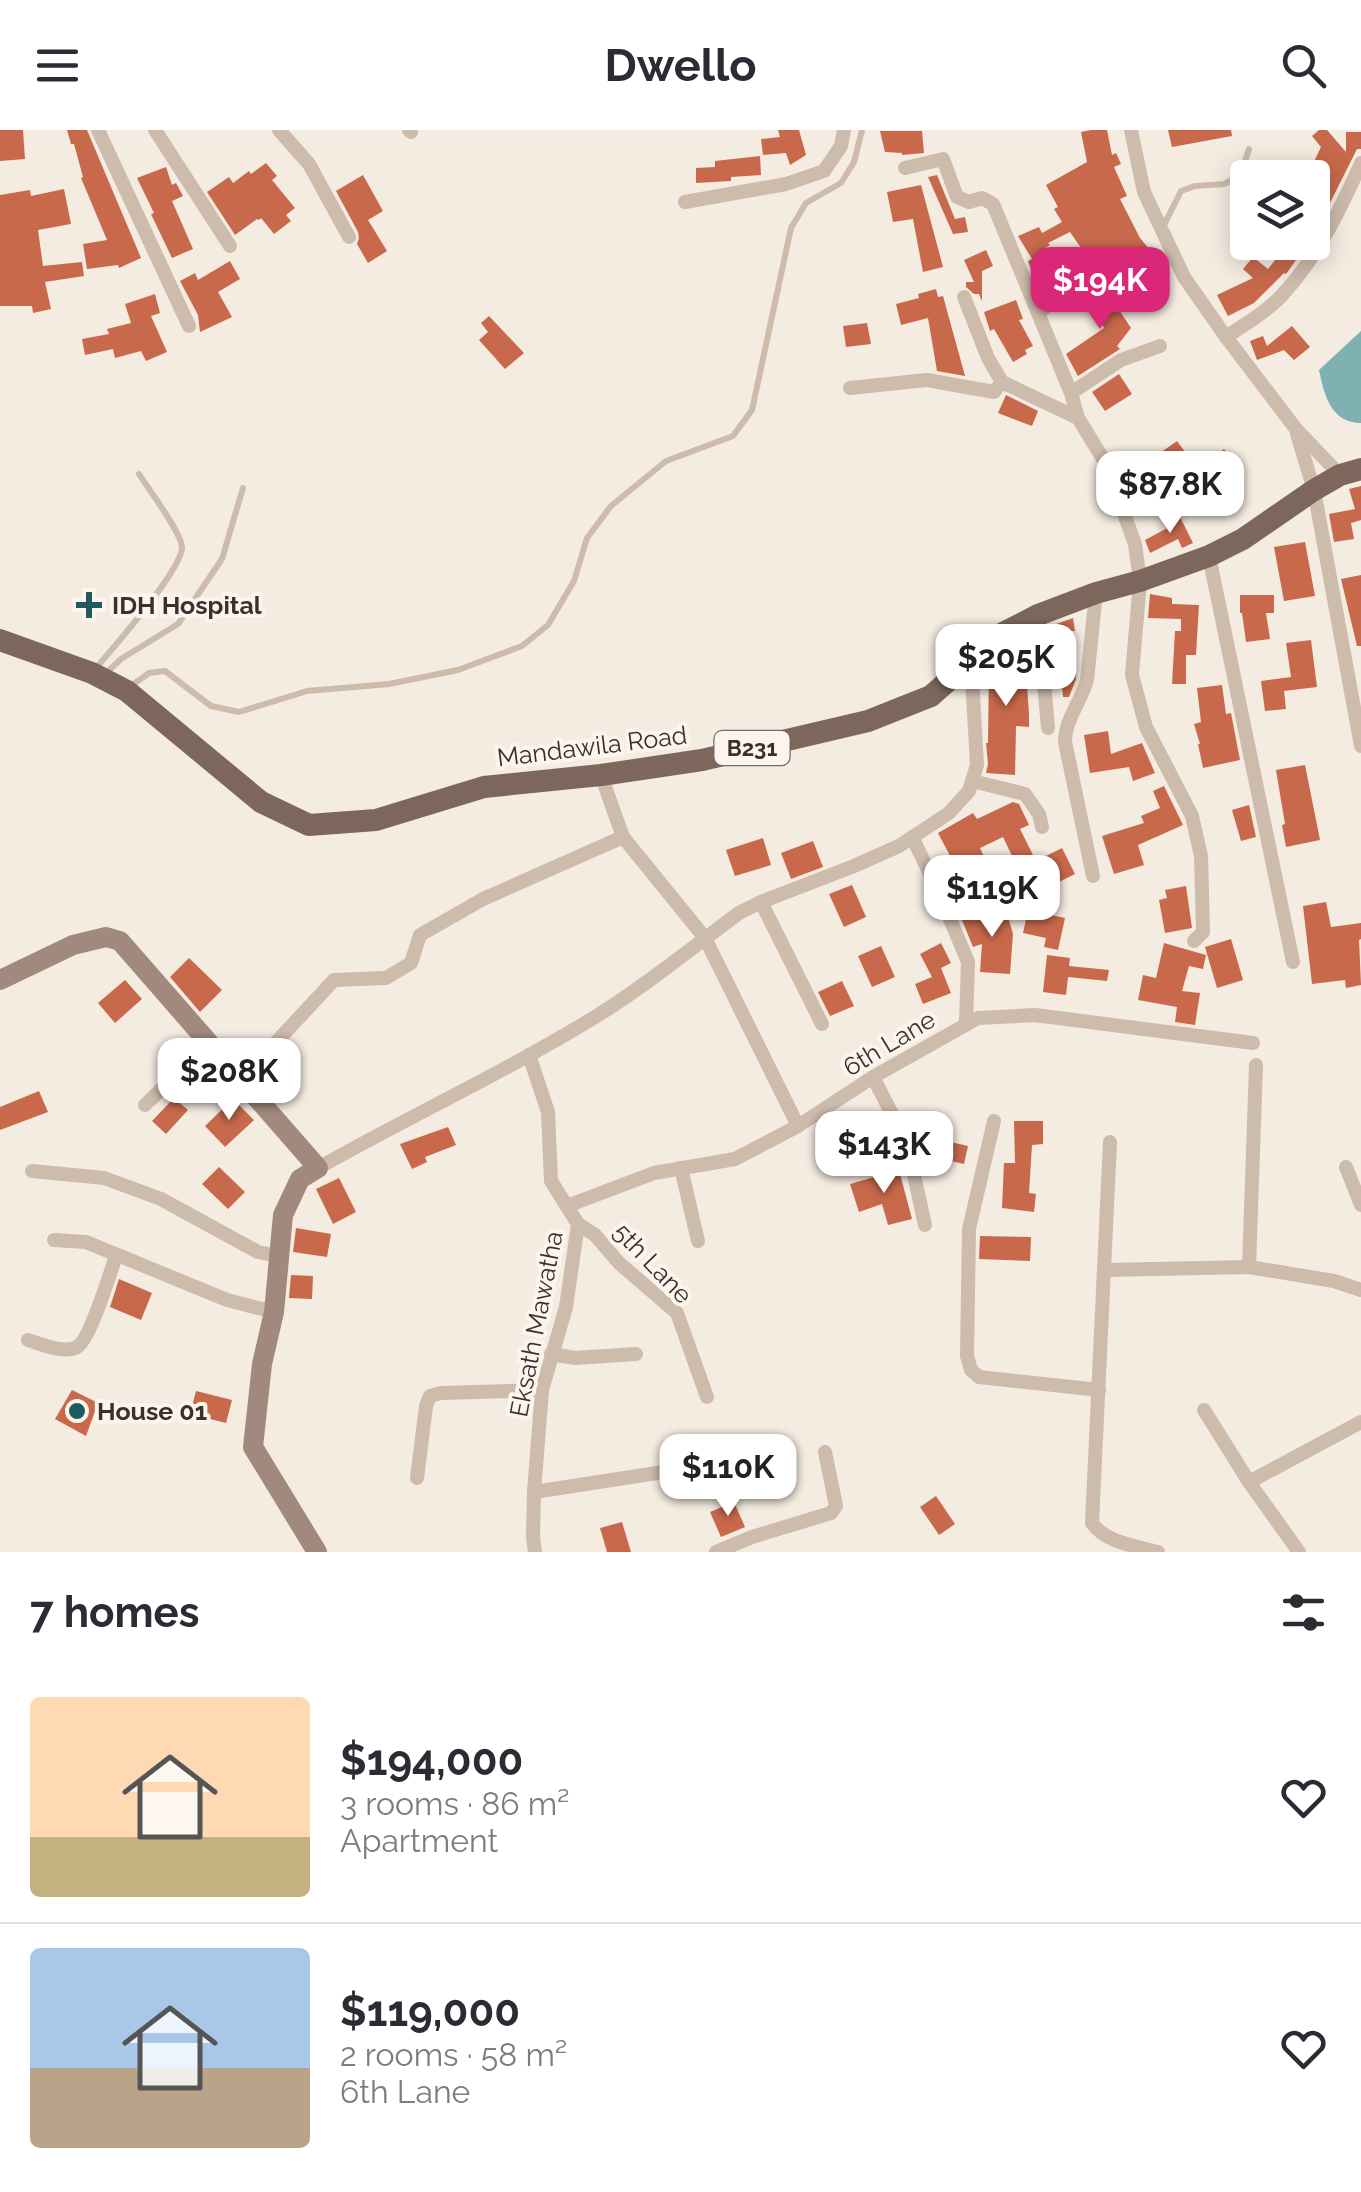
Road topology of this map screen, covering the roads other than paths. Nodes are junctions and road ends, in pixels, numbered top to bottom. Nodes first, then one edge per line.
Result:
1 (98, 130) edge
2 (155, 130) edge
3 (278, 130) edge
4 (844, 130) edge
5 (862, 130) edge
6 (1131, 130) edge
7 (1249, 150) dead end
8 (1361, 163) edge
9 (905, 168) dead end
10 (685, 202) dead end
11 (1162, 230) junction
12 (350, 238) dead end
13 (230, 246) dead end
14 (1102, 266) dead end
15 (964, 297) dead end
16 (1038, 313) junction
17 (190, 326) dead end
18 (1226, 337) junction
19 (1160, 346) dead end
20 (1002, 382) junction
21 (850, 388) dead end
22 (1071, 393) junction
23 (1078, 418) junction
24 (1296, 429) junction
25 (1350, 472) edge
26 (140, 474) dead end
27 (243, 488) dead end
28 (1314, 490) junction
29 (1209, 556) junction
30 (1140, 581) junction
31 (1096, 593) junction
32 (1038, 615) junction
33 (0, 640) edge
34 (971, 660) junction
35 (96, 675) junction
36 (126, 690) junction
37 (1048, 728) dead end
38 (1361, 746) edge
39 (601, 775) junction
40 (972, 781) junction
41 (1042, 827) dead end
42 (623, 837) junction
43 (912, 837) junction
44 (1093, 876) dead end
45 (761, 902) junction
46 (705, 938) junction
47 (1194, 941) dead end
48 (1293, 962) dead end
49 (0, 980) edge
50 (966, 1023) junction
51 (822, 1024) dead end
52 (1253, 1042) dead end
53 (208, 1044) junction
54 (529, 1055) junction
55 (1256, 1065) dead end
56 (873, 1077) junction
57 (242, 1079) junction
58 (145, 1105) dead end
59 (994, 1122) dead end
60 (798, 1126) junction
61 (1110, 1142) dead end
62 (1346, 1167) dead end
63 (318, 1168) junction
64 (681, 1168) junction
65 (32, 1171) dead end
66 (567, 1206) junction
67 (1361, 1206) edge
68 (578, 1224) junction
69 (924, 1224) dead end
70 (54, 1240) dead end
71 (698, 1241) dead end
72 (116, 1256) junction
73 (278, 1256) junction
74 (1248, 1266) junction
75 (1105, 1270) junction
76 (1361, 1290) edge
77 (274, 1312) junction
78 (28, 1340) dead end
79 (551, 1354) junction
80 (636, 1354) dead end
81 (542, 1390) junction
82 (1099, 1390) junction
83 (707, 1397) dead end
84 (1204, 1410) dead end
85 (1361, 1422) edge
86 (825, 1452) dead end
87 (684, 1470) dead end
88 (417, 1478) dead end
89 (1249, 1482) junction
90 (534, 1492) junction
91 (317, 1552) edge
92 (535, 1552) edge
93 (716, 1552) edge
94 (1158, 1552) edge
95 (1299, 1552) edge

1 - 17 street
2 - 13 street
3 - 12 street
4 - 10 street
5 - 36 lane
6 - 11 street
7 - 11 lane
8 - 18 street
9 - 16 street
11 - 18 street
14 - 16 street
15 - 20 street
16 - 22 street
18 - 24 street
19 - 22 street
20 - 21 street
20 - 23 street
22 - 23 street
23 - 30 street
24 - 25 street
24 - 28 street
25 - 28 main road, Mandawila Road / B231
26 - 35 lane
27 - 35 lane
28 - 29 main road, Mandawila Road / B231
28 - 38 street
29 - 30 main road, Mandawila Road / B231
29 - 48 street
30 - 31 main road, Mandawila Road / B231
30 - 47 street
31 - 32 main road, Mandawila Road / B231
31 - 44 street
32 - 34 main road, Mandawila Road / B231
32 - 37 street
33 - 35 main road, Mandawila Road / B231
34 - 39 main road, Mandawila Road / B231
34 - 40 street
35 - 36 main road, Mandawila Road / B231
36 - 39 main road, Mandawila Road / B231
39 - 42 street
40 - 41 street
40 - 43 street
42 - 46 street
42 - 57 street
43 - 45 street
43 - 50 street
45 - 46 street
45 - 51 street
46 - 54 street
46 - 60 street
49 - 53 street
50 - 52 street, 6th Lane
50 - 56 street, 6th Lane
53 - 57 street
53 - 58 street
54 - 63 street
54 - 66 street, Eksath Mawatha
55 - 74 street
56 - 60 street, 6th Lane
56 - 69 street
57 - 63 street
59 - 82 street
60 - 64 street, 6th Lane
61 - 75 street
62 - 67 street
63 - 73 street
64 - 66 street, 6th Lane
64 - 71 street
65 - 73 street
66 - 68 street, Eksath Mawatha
68 - 79 street, Eksath Mawatha
68 - 83 street, 5th Lane
70 - 72 street
72 - 77 street
72 - 78 street
73 - 77 street
74 - 75 street
74 - 76 street
75 - 82 street
77 - 91 street
79 - 80 street
79 - 81 street, Eksath Mawatha
81 - 88 street
81 - 90 street, Eksath Mawatha
82 - 94 street
84 - 89 street
85 - 89 street
86 - 93 street
87 - 90 street
89 - 95 street
90 - 92 street, Eksath Mawatha

